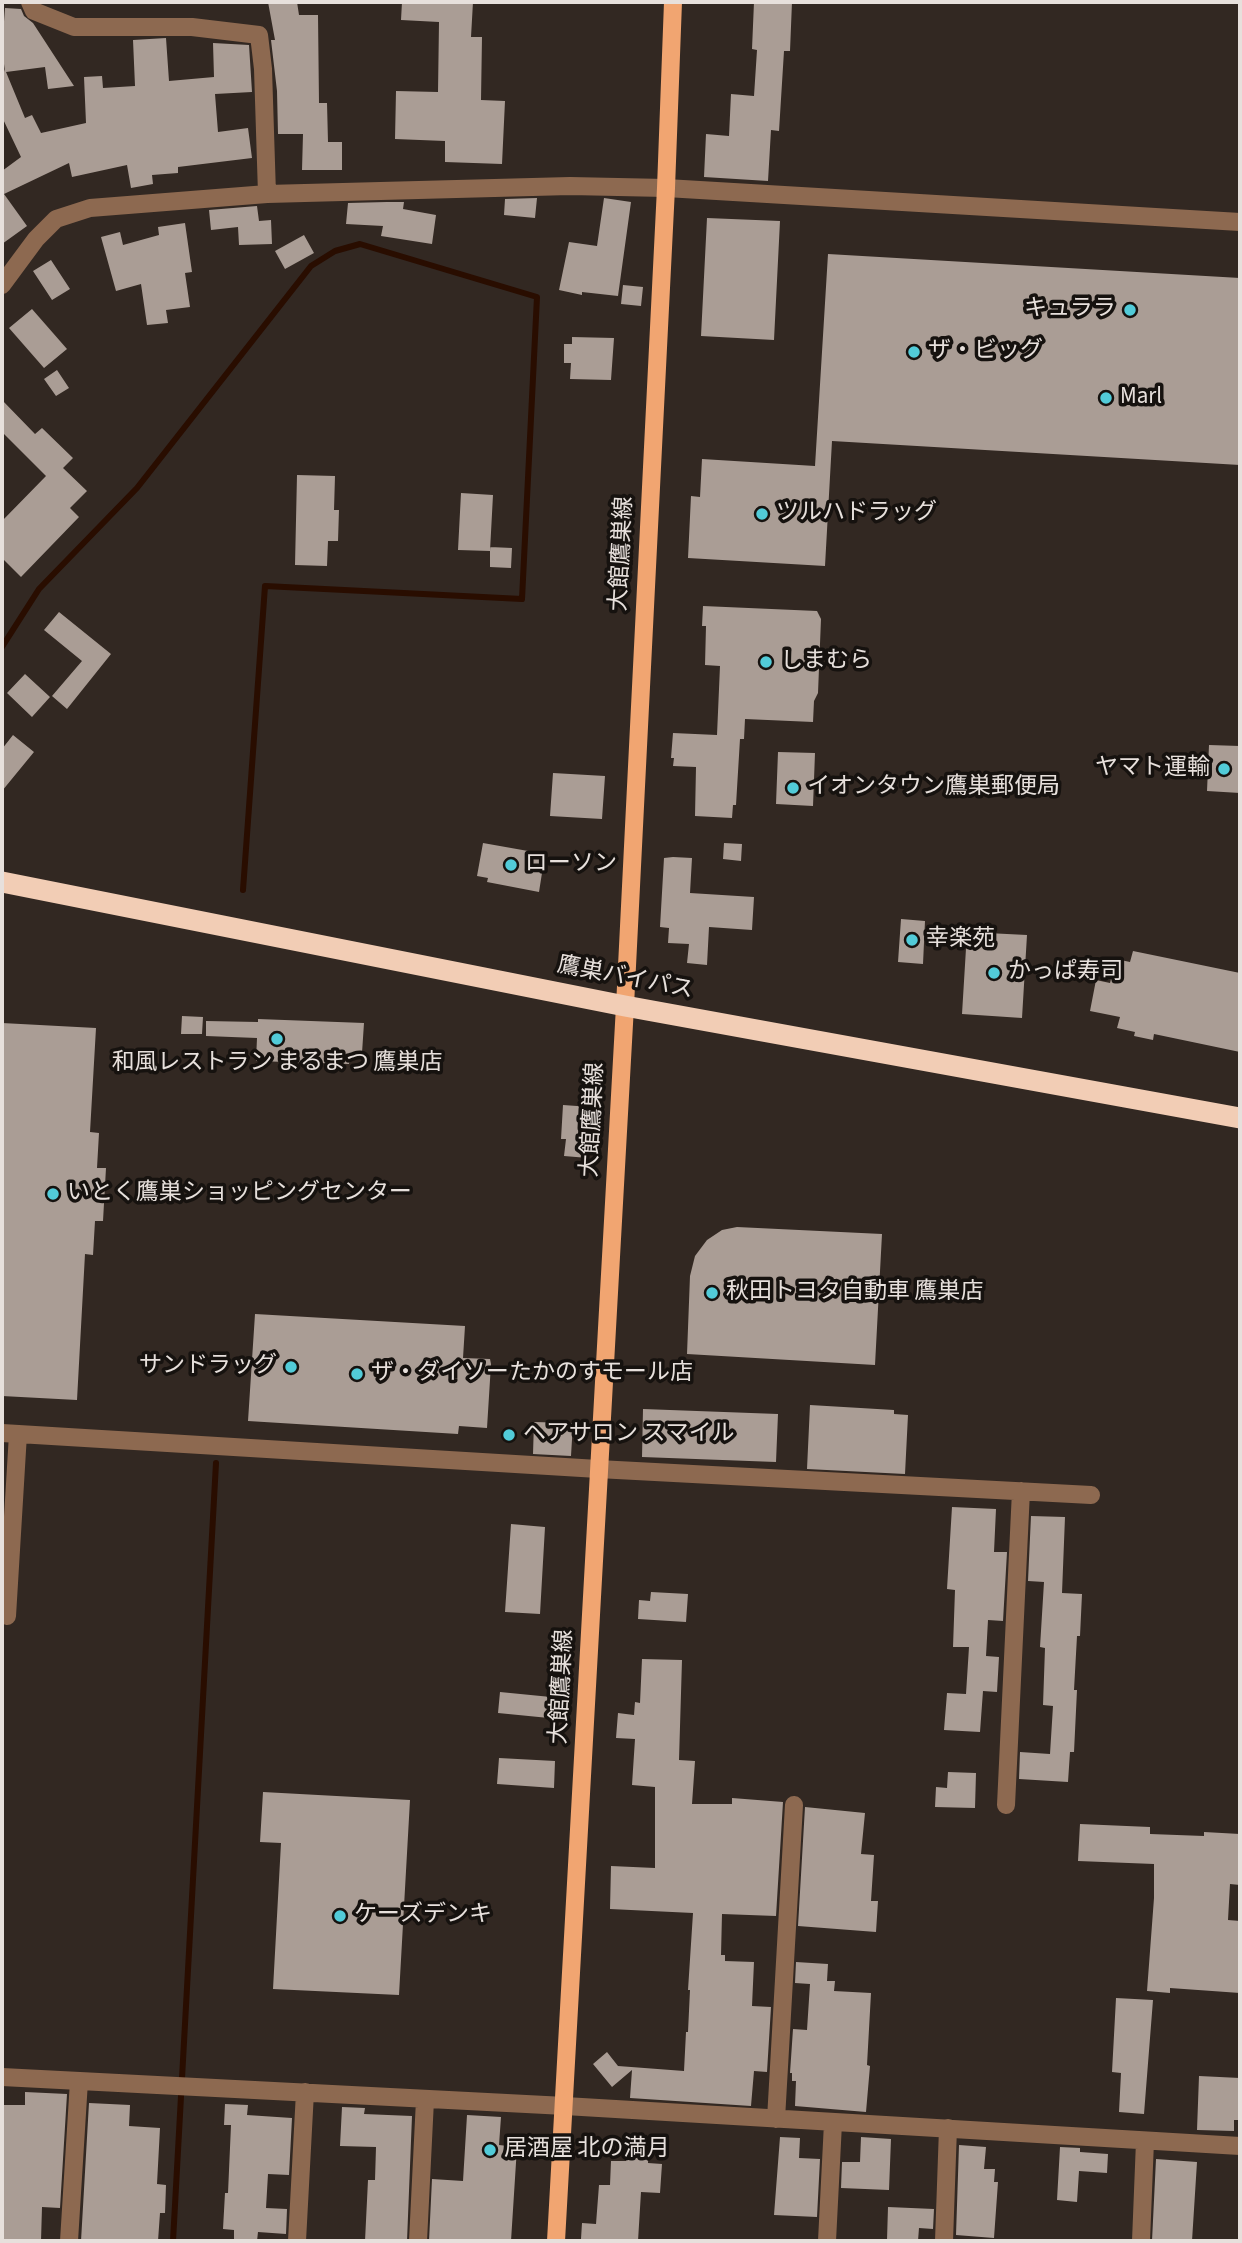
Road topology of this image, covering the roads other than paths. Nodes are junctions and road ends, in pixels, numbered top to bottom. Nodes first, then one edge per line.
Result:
1 (30, 2) edge
2 (673, 2) edge
3 (666, 188) junction
4 (267, 194) junction
5 (1240, 222) edge
6 (2, 285) edge
7 (2, 882) edge
8 (625, 1006) junction
9 (1240, 1118) edge
10 (10, 1434) edge
11 (598, 1469) junction
12 (1021, 1491) junction
13 (1091, 1495) dead end
14 (7, 1616) dead end
15 (794, 1805) dead end
16 (1006, 1805) dead end
17 (2, 2077) edge
18 (79, 2081) junction
19 (305, 2092) junction
20 (425, 2100) junction
21 (565, 2106) junction
22 (776, 2119) junction
23 (833, 2123) junction
24 (948, 2128) junction
25 (1145, 2141) junction
26 (1240, 2146) edge
27 (69, 2241) edge
28 (297, 2241) edge
29 (418, 2241) edge
30 (556, 2241) edge
31 (827, 2241) edge
32 (944, 2241) edge
33 (1141, 2241) edge

1 - 4 street
2 - 3 main road, 大館鷹巣線
3 - 4 street
3 - 5 street
3 - 8 main road, 大館鷹巣線
4 - 6 street
7 - 8 highway, 鷹巣バイパス
8 - 9 highway, 鷹巣バイパス
8 - 11 main road, 大館鷹巣線
10 - 11 street
10 - 14 street
11 - 12 street
11 - 21 main road, 大館鷹巣線
12 - 13 street
12 - 16 street
15 - 22 street
17 - 18 street
18 - 19 street
18 - 27 street
19 - 20 street
19 - 28 street
20 - 21 street
20 - 29 street
21 - 22 street
21 - 30 main road, 大館鷹巣線
22 - 23 street
23 - 24 street
23 - 31 street
24 - 25 street
24 - 32 street
25 - 26 street
25 - 33 street

